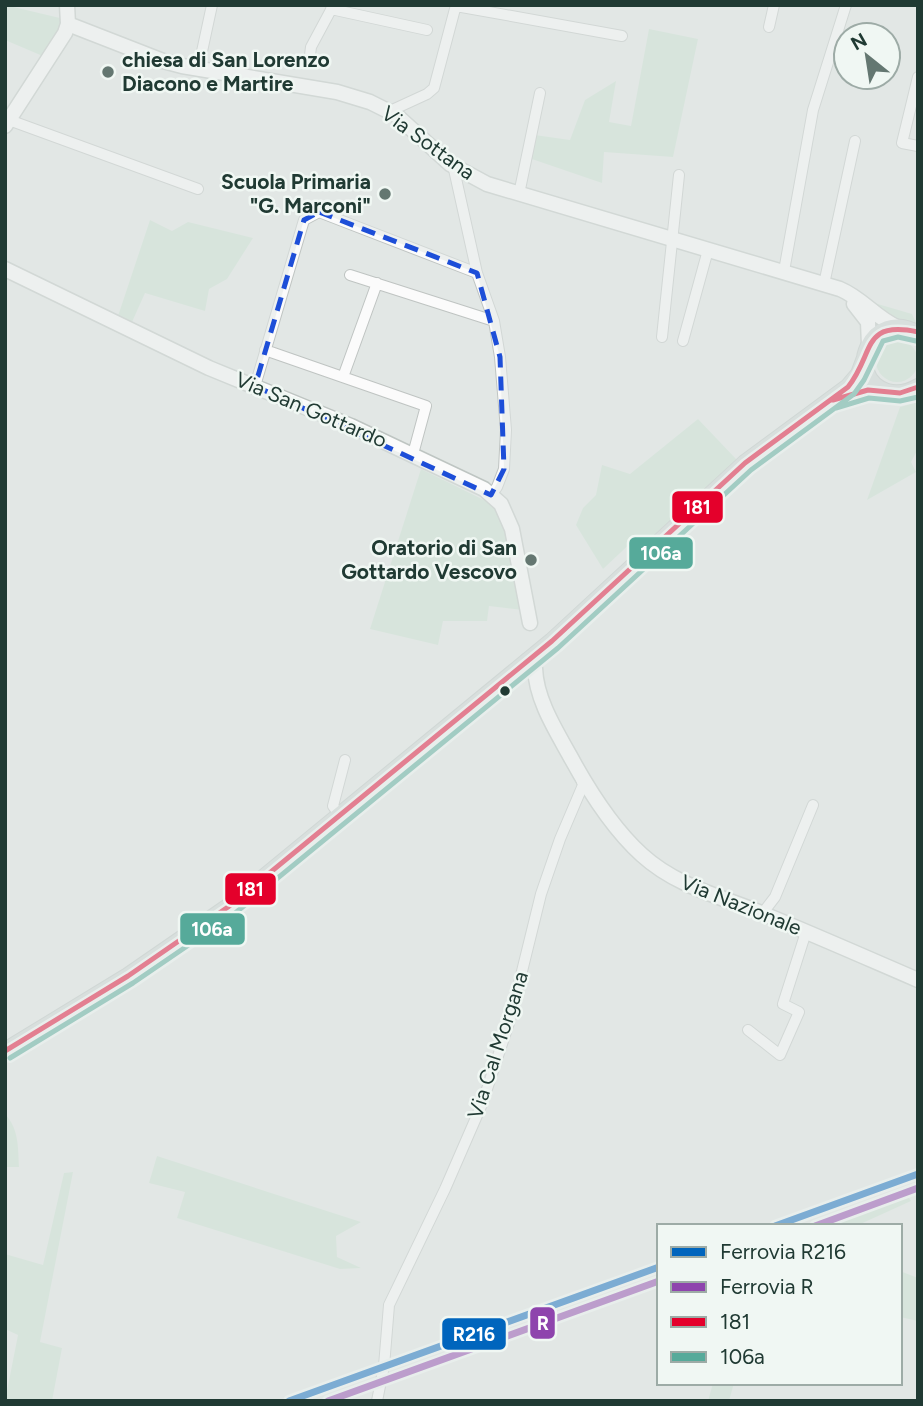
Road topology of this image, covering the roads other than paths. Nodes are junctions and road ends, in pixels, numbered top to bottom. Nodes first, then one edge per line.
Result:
1 (67, 5) edge
2 (212, 5) edge
3 (774, 5) edge
4 (846, 5) edge
5 (456, 6) edge
6 (332, 7) edge
7 (68, 24) junction
8 (769, 27) dead end
9 (428, 30) dead end
10 (622, 36) dead end
11 (309, 63) dead end
12 (198, 70) junction
13 (918, 77) edge
14 (540, 93) dead end
15 (390, 111) junction
16 (7, 123) edge
17 (855, 141) dead end
18 (918, 146) edge
19 (453, 165) junction
20 (679, 175) dead end
21 (198, 189) dead end
22 (519, 194) junction
23 (671, 239) junction
24 (708, 250) junction
25 (5, 270) edge
26 (784, 271) junction
27 (477, 273) junction
28 (350, 275) dead end
29 (377, 284) junction
30 (826, 284) junction
31 (494, 321) junction
32 (911, 331) edge
33 (662, 337) dead end
34 (683, 341) dead end
35 (265, 350) junction
36 (867, 352) junction
37 (343, 377) junction
38 (255, 386) junction
39 (881, 389) junction
40 (914, 390) edge
41 (828, 402) junction
42 (413, 454) junction
43 (491, 495) junction
44 (530, 623) dead end
45 (552, 641) junction
46 (527, 661) junction
47 (536, 681) junction
48 (345, 760) dead end
49 (580, 776) junction
50 (813, 805) dead end
51 (340, 816) junction
52 (762, 914) junction
53 (806, 932) junction
54 (918, 980) edge
55 (748, 1030) dead end
56 (5, 1051) edge
57 (377, 1401) edge

1 - 7 street
2 - 12 street
3 - 8 street
4 - 26 street
5 - 10 street
5 - 15 street
6 - 9 street
6 - 11 street
7 - 12 street, Via Sottana
7 - 16 street
12 - 15 street, Via Sottana
13 - 18 street
14 - 22 street
15 - 19 street, Via Sottana
16 - 21 street
17 - 30 street
19 - 22 street, Via Sottana
19 - 27 street
20 - 23 street
22 - 23 street, Via Sottana
23 - 24 street, Via Sottana
23 - 33 street
24 - 26 street, Via Sottana
24 - 34 street
25 - 38 street, Via San Gottardo
26 - 30 street, Via Sottana
27 - 31 street
27 - 35 street
28 - 29 street
29 - 31 street
29 - 37 street
30 - 32 street, Via Sottana
30 - 36 street, Via Sottana
31 - 43 street
32 - 36 main road
35 - 37 street
35 - 38 street
36 - 39 main road
36 - 41 main road
37 - 42 street
38 - 42 street, Via San Gottardo
39 - 40 main road
39 - 41 main road
41 - 45 main road
42 - 43 street, Via San Gottardo
43 - 44 street, Via San Gottardo
45 - 46 main road
45 - 47 street
46 - 47 street, Via Nazionale
46 - 51 main road
47 - 49 street, Via Nazionale
48 - 51 street
49 - 52 street, Via Nazionale
49 - 57 street, Via Cal Morgana
50 - 52 street
51 - 56 main road
52 - 53 street, Via Nazionale
53 - 54 street, Via Nazionale
53 - 55 street

